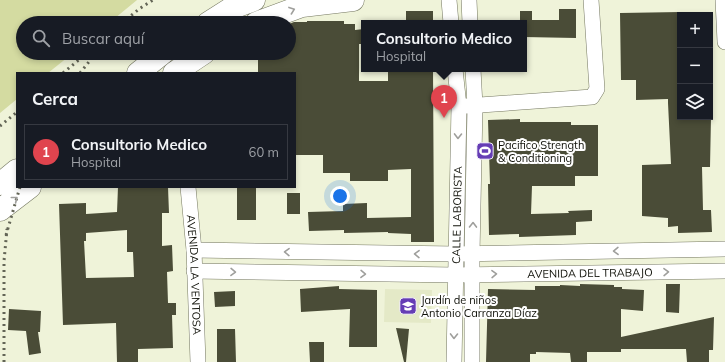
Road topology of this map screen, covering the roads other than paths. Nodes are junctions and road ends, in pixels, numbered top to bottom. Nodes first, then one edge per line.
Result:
1 (254, 0) edge
2 (354, 0) edge
3 (449, 0) edge
4 (469, 0) edge
5 (591, 0) edge
6 (723, 0) edge
7 (219, 16) edge
8 (275, 16) edge
9 (451, 20) edge
10 (470, 20) edge
11 (725, 42) edge
12 (154, 60) edge
13 (194, 60) edge
14 (139, 72) edge
15 (176, 72) edge
16 (455, 72) edge
17 (473, 72) edge
18 (459, 106) junction
19 (475, 106) junction
20 (16, 171) edge
21 (0, 184) edge
22 (29, 188) edge
23 (188, 188) edge
24 (0, 210) edge
25 (725, 249) edge
26 (194, 250) junction
27 (456, 254) junction
28 (472, 254) junction
29 (194, 271) junction
30 (725, 271) edge
31 (473, 274) junction
32 (455, 276) junction
33 (198, 362) edge
34 (454, 362) edge
35 (472, 362) edge

1 - 7 main road
8 -> 2 main road
3 - 9 street
4 - 10 street
5 - 19 street
6 - 11 street
12 - 14 main road
13 - 15 main road
16 - 18 street, CALLE LABORISTA
17 - 19 street, CALLE LABORISTA
18 - 19 street
18 -> 27 street, CALLE LABORISTA
28 -> 19 street, CALLE LABORISTA
20 - 21 main road
24 -> 22 main road
23 - 26 street, AVENIDA LA VENTOSA
25 -> 28 street, AVENIDA DEL TRABAJO
27 -> 26 street, AVENIDA DEL TRABAJO
26 - 29 street, AVENIDA LA VENTOSA
27 - 28 street, AVENIDA DEL TRABAJO
27 - 32 street, CALLE LABORISTA
28 - 31 street, CALLE LABORISTA
29 -> 32 street, AVENIDA DEL TRABAJO
29 - 33 street, AVENIDA LA VENTOSA
31 -> 30 street, AVENIDA DEL TRABAJO
31 - 32 street, AVENIDA DEL TRABAJO
31 - 35 street, CALLE LABORISTA
32 -> 34 street, CALLE LABORISTA

